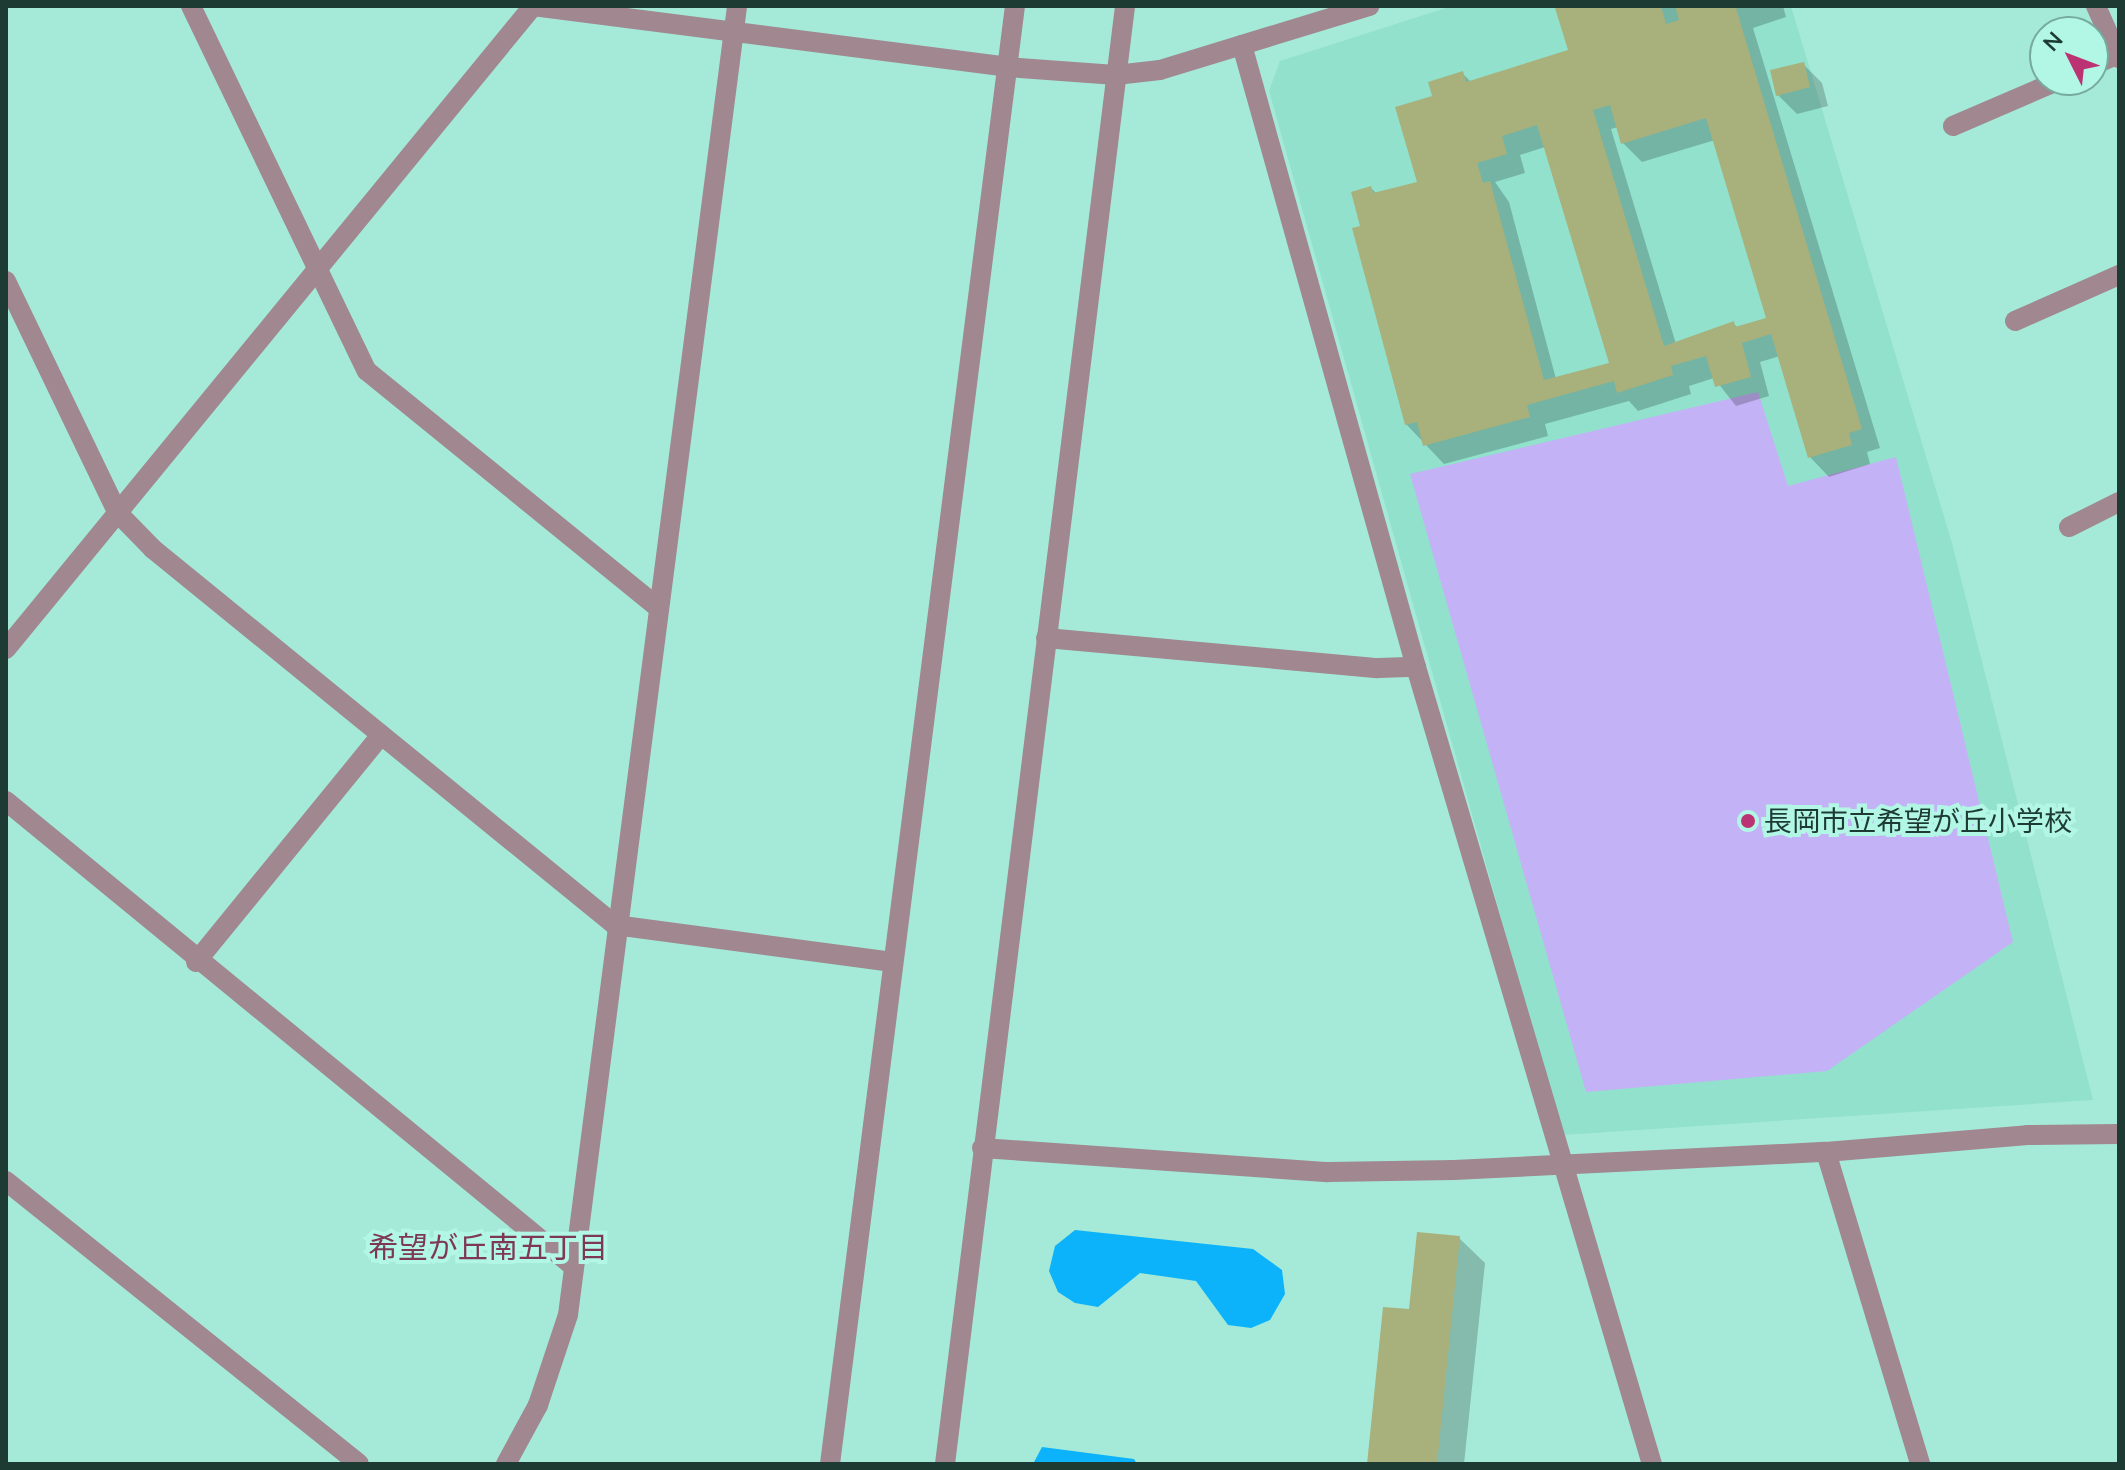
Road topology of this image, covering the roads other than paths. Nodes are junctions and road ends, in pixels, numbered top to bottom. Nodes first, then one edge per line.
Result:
1 (191, 6) edge
2 (533, 6) edge
3 (737, 6) edge
4 (1015, 6) edge
5 (1125, 6) edge
6 (1369, 6) edge
7 (2096, 6) edge
8 (733, 34) junction
9 (1242, 45) junction
10 (2119, 56) edge
11 (1007, 67) junction
12 (1116, 75) junction
13 (2029, 93) edge
14 (1953, 126) dead end
15 (321, 270) junction
16 (2119, 275) edge
17 (6, 281) edge
18 (2015, 321) dead end
19 (2119, 502) edge
20 (117, 512) junction
21 (2069, 527) dead end
22 (657, 607) junction
23 (1046, 638) junction
24 (6, 649) edge
25 (1416, 667) junction
26 (381, 735) junction
27 (6, 801) edge
28 (615, 925) junction
29 (196, 962) junction
30 (893, 962) junction
31 (2119, 1134) edge
32 (982, 1148) junction
33 (1826, 1152) junction
34 (1563, 1163) junction
35 (6, 1181) edge
36 (573, 1266) junction
37 (359, 1464) edge
38 (506, 1464) edge
39 (830, 1464) edge
40 (945, 1464) edge
41 (1652, 1464) edge
42 (1920, 1464) edge

1 - 15 street
2 - 8 street
2 - 15 street
3 - 8 street
4 - 11 street
5 - 12 street
6 - 9 street
7 - 10 street
8 - 11 street
8 - 22 street
9 - 12 street
9 - 25 street
11 - 12 street
11 - 30 street
12 - 23 street
13 - 14 street
15 - 20 street
15 - 22 street
16 - 18 street
17 - 20 street
19 - 21 street
20 - 24 street
20 - 26 street
22 - 28 street
23 - 25 street
23 - 32 street
25 - 34 street
26 - 28 street
26 - 29 street
27 - 29 street
28 - 30 street
28 - 36 street
29 - 36 street
30 - 39 street
31 - 33 street
32 - 34 street
32 - 40 street
33 - 34 street
33 - 42 street
34 - 41 street
35 - 37 street
36 - 38 street

